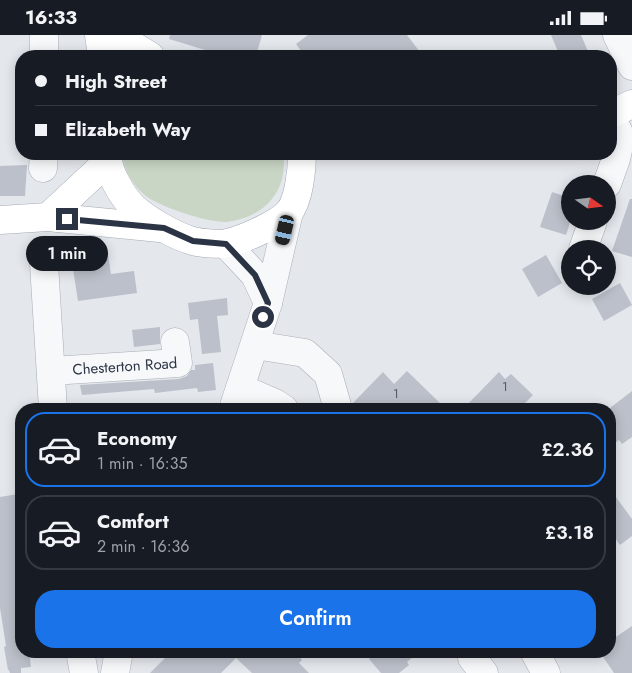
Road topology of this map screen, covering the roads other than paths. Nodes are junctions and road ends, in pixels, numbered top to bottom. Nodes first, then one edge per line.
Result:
1 (44, 35) edge
2 (99, 35) edge
3 (116, 35) edge
4 (617, 35) edge
5 (44, 50) edge
6 (101, 50) edge
7 (140, 50) edge
8 (632, 66) edge
9 (632, 104) edge
10 (617, 113) edge
11 (617, 130) edge
12 (617, 154) edge
13 (105, 160) edge
14 (108, 160) edge
15 (308, 160) edge
16 (616, 160) edge
17 (610, 175) edge
18 (289, 212) junction
19 (48, 217) junction
20 (0, 220) edge
21 (164, 228) junction
22 (226, 244) junction
23 (44, 264) dead end
24 (268, 303) junction
25 (175, 342) dead end
26 (255, 345) junction
27 (51, 371) junction
28 (237, 398) edge
29 (53, 403) edge
30 (275, 403) edge
31 (336, 403) edge
32 (81, 658) edge
33 (118, 658) edge
34 (538, 658) edge
35 (84, 673) edge
36 (115, 673) edge
37 (546, 673) edge

1 - 5 street
2 - 6 main road
3 - 7 main road
4 - 8 street
9 - 10 main road
11 - 12 street
13 - 19 main road
14 - 21 main road
15 - 18 main road
16 - 17 street
18 - 22 main road
18 - 24 street
19 - 20 main road
19 - 21 main road
21 - 22 main road
22 - 24 street
23 - 27 street, Chesterton Road
24 - 26 street
25 - 27 street, Chesterton Road
26 - 28 street
26 - 31 street
27 - 29 street, Chesterton Road
28 - 30 street
32 - 35 street
33 - 36 street
34 - 37 street

